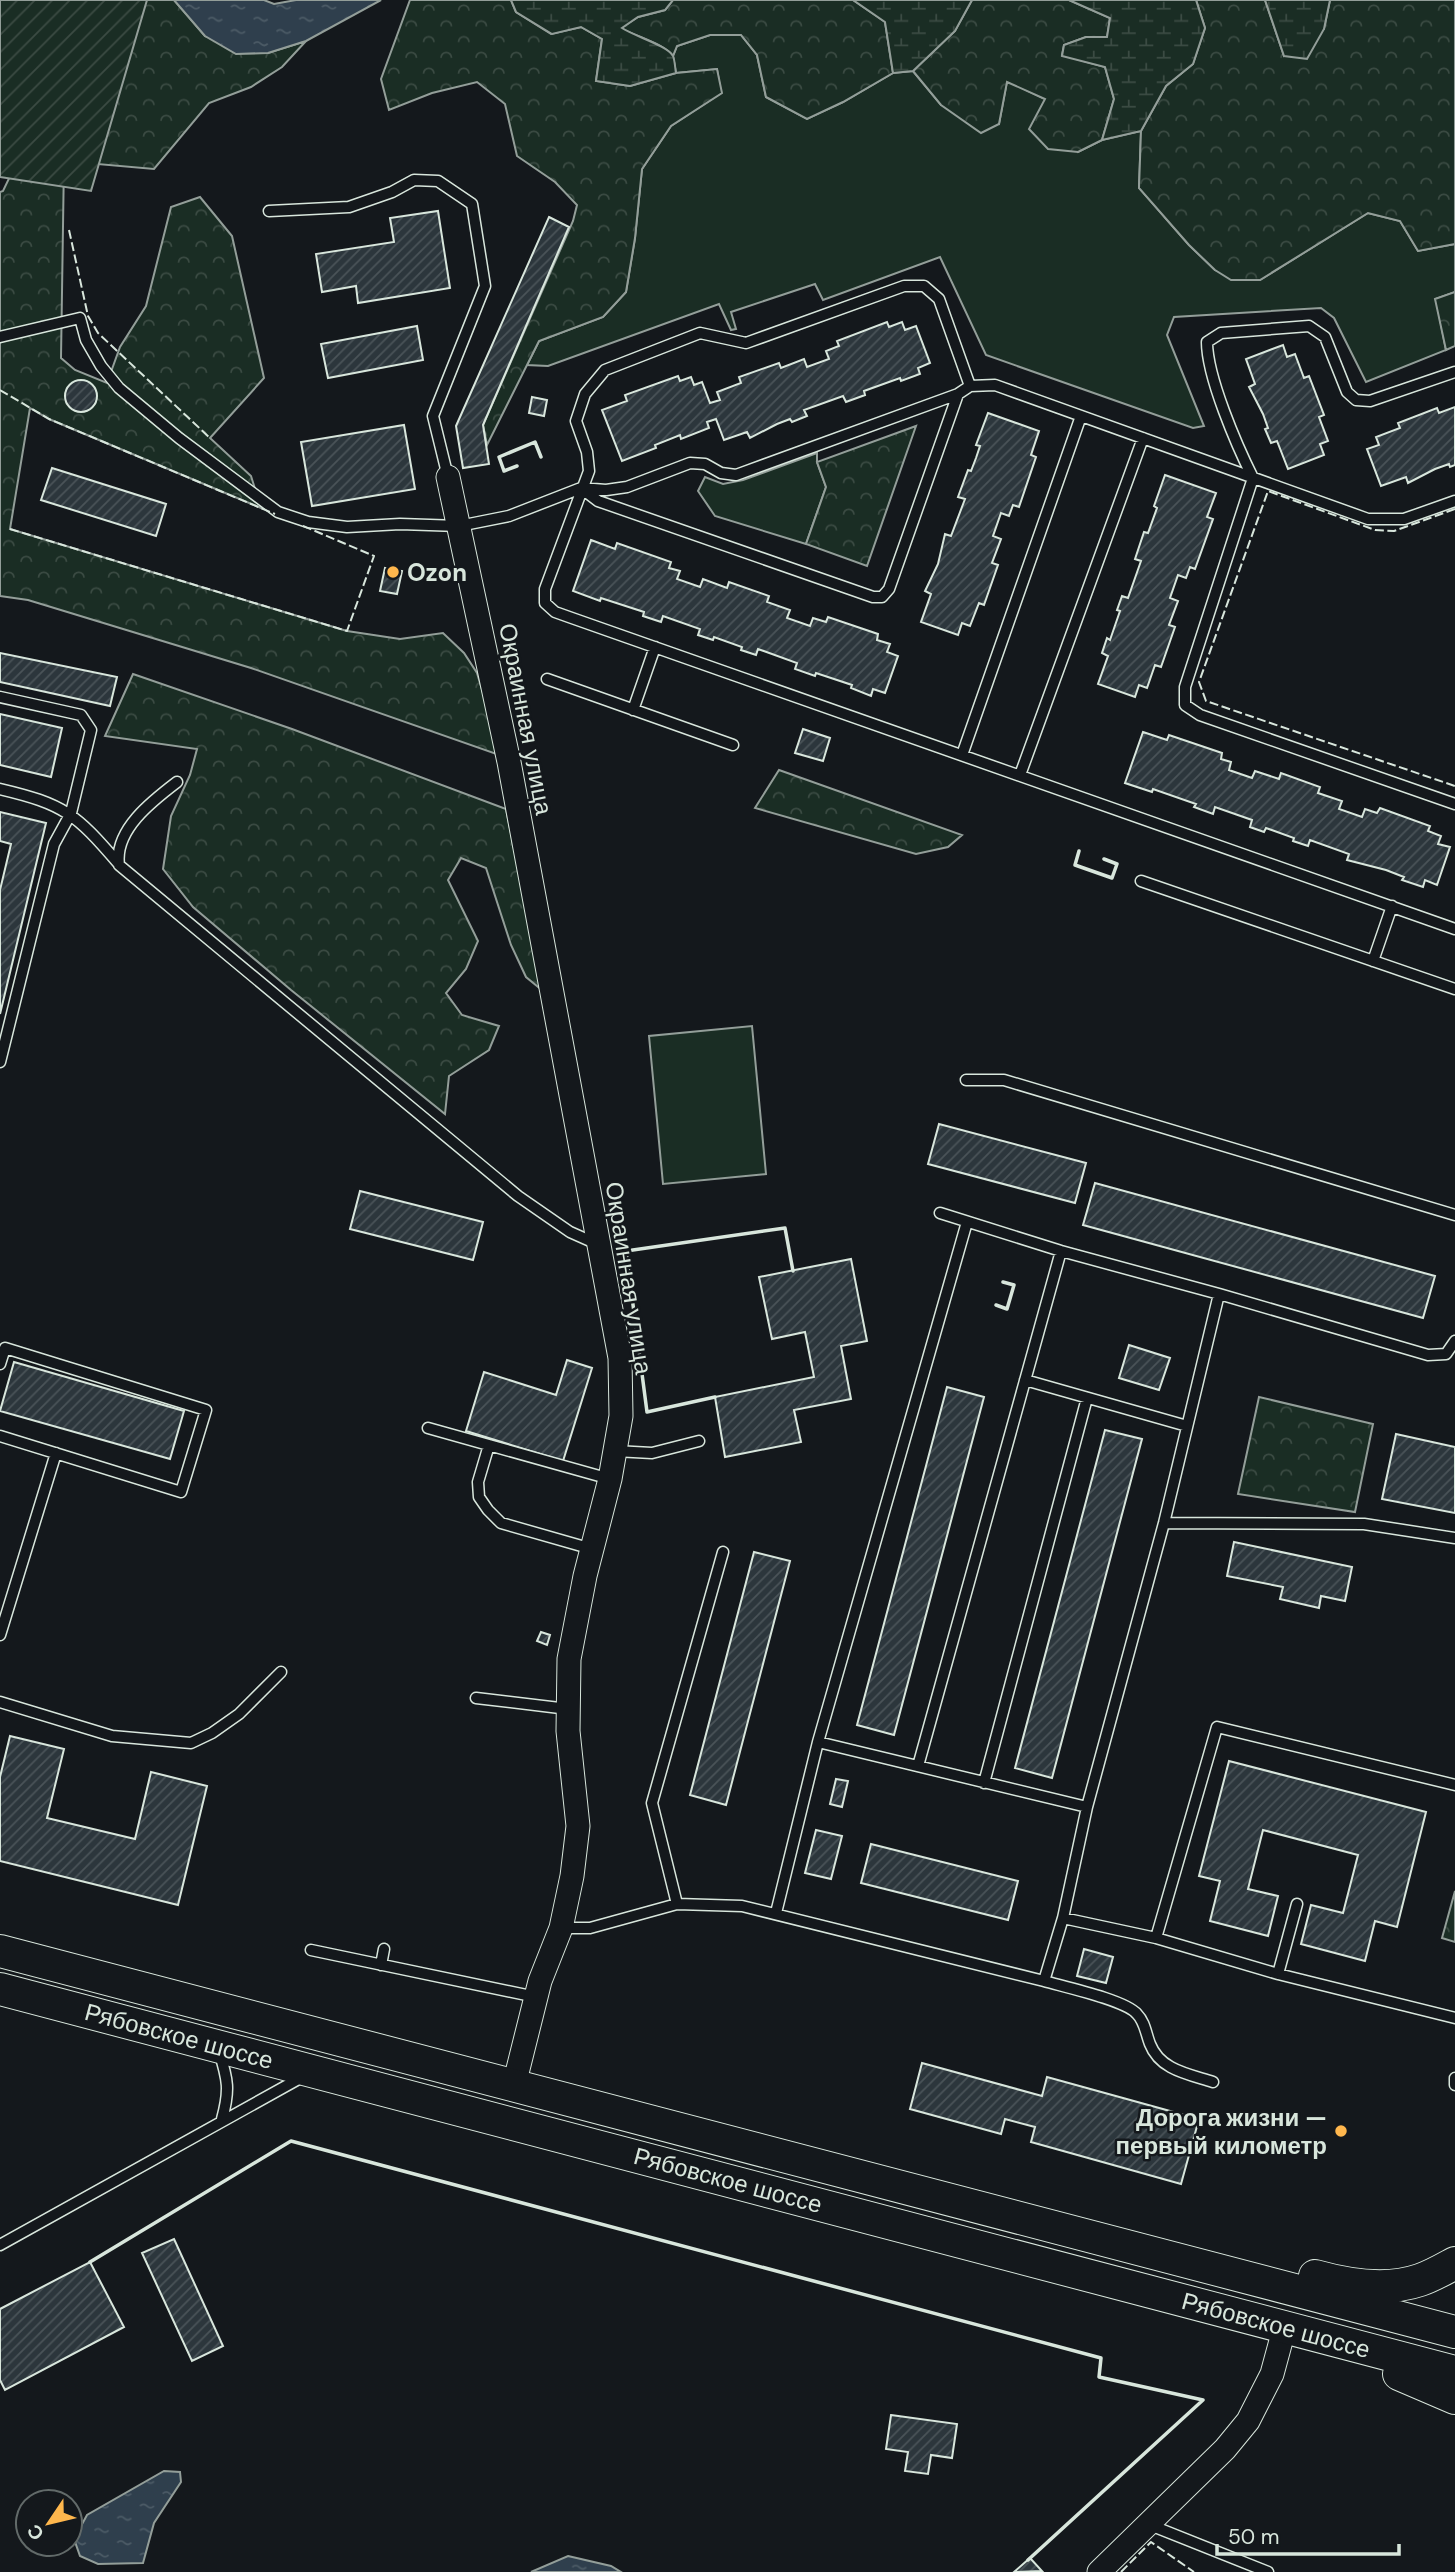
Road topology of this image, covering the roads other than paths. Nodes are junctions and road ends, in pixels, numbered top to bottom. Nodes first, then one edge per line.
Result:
1 (269, 211) dead end
2 (0, 337) edge
3 (1455, 372) edge
4 (970, 386) junction
5 (958, 394) junction
6 (1081, 416) junction
7 (1143, 438) junction
8 (448, 477) joint
9 (1253, 478) junction
10 (581, 488) junction
11 (1455, 501) edge
12 (459, 526) junction
13 (655, 647) junction
14 (547, 679) dead end
15 (0, 697) edge
16 (634, 710) junction
17 (733, 745) dead end
18 (962, 755) junction
19 (1020, 775) junction
20 (177, 782) dead end
21 (0, 789) edge
22 (1455, 804) edge
23 (71, 813) junction
24 (119, 864) junction
25 (1141, 881) dead end
26 (1392, 906) junction
27 (1455, 929) edge
28 (1373, 961) junction
29 (1455, 989) edge
30 (0, 1062) edge
31 (966, 1080) dead end
32 (940, 1213) dead end
33 (1455, 1215) edge
34 (967, 1222) junction
35 (600, 1245) junction
36 (1062, 1251) junction
37 (1219, 1294) junction
38 (1455, 1341) edge
39 (0, 1364) edge
40 (1025, 1381) junction
41 (1087, 1398) junction
42 (1187, 1426) junction
43 (428, 1429) dead end
44 (0, 1436) edge
45 (699, 1441) dead end
46 (489, 1445) junction
47 (615, 1451) junction
48 (56, 1454) junction
49 (610, 1479) junction
50 (1164, 1522) junction
51 (1455, 1538) edge
52 (592, 1549) junction
53 (723, 1552) dead end
54 (2, 1621) edge
55 (0, 1635) edge
56 (281, 1672) dead end
57 (476, 1698) dead end
58 (0, 1702) edge
59 (568, 1709) junction
60 (818, 1742) junction
61 (918, 1766) junction
62 (984, 1783) junction
63 (1455, 1785) edge
64 (1087, 1807) junction
65 (677, 1904) junction
66 (1297, 1904) dead end
67 (776, 1913) junction
68 (1063, 1918) junction
69 (561, 1928) junction
70 (1156, 1938) junction
71 (384, 1949) dead end
72 (312, 1950) dead end
73 (0, 1951) edge
74 (381, 1965) junction
75 (1278, 1974) junction
76 (1044, 1981) junction
77 (0, 1989) edge
78 (536, 1997) junction
79 (1455, 2018) edge
80 (218, 2047) junction
81 (313, 2071) junction
82 (1455, 2078) edge
83 (1213, 2082) dead end
84 (514, 2085) junction
85 (1455, 2085) edge
86 (222, 2119) junction
87 (0, 2245) edge
88 (1175, 2259) junction
89 (1455, 2263) edge
90 (1292, 2329) junction
91 (1455, 2332) edge
92 (1455, 2372) edge
93 (1455, 2398) edge
94 (1150, 2525) junction
95 (1100, 2572) edge
96 (1268, 2572) edge

1 - 8 lane
2 - 12 lane
3 - 9 lane
4 - 5 lane
4 - 6 lane
4 - 10 lane
5 - 10 lane
5 - 10 lane
6 - 7 lane
6 - 18 lane
7 - 9 lane
7 - 19 lane
8 - 12 street, Окраинная улица
9 - 11 lane
9 - 22 lane
10 - 12 lane
10 - 13 lane
12 - 35 street, Окраинная улица
13 - 16 lane
13 - 18 lane
14 - 16 lane
15 - 23 lane
16 - 17 lane
18 - 19 lane
19 - 26 lane
20 - 24 lane
21 - 23 lane
23 - 24 lane
23 - 30 lane
24 - 35 lane
25 - 28 lane
26 - 27 lane
26 - 28 lane
28 - 29 lane
31 - 33 lane
32 - 34 lane
34 - 36 lane
34 - 60 lane
35 - 47 street, Окраинная улица
36 - 37 lane
36 - 40 lane
37 - 38 lane
37 - 42 lane
39 - 48 lane
40 - 41 lane
40 - 61 lane
41 - 42 lane
41 - 62 lane
42 - 50 lane
43 - 46 lane
44 - 48 lane
45 - 47 lane
46 - 49 lane
46 - 52 lane
47 - 49 street, Окраинная улица
48 - 54 lane
49 - 52 street, Окраинная улица
50 - 51 lane
50 - 64 lane
52 - 59 street, Окраинная улица
53 - 65 lane
54 - 55 lane
56 - 58 lane
57 - 59 lane
59 - 69 street, Окраинная улица
60 - 61 lane
60 - 67 lane
61 - 62 lane
62 - 64 lane
63 - 70 lane
64 - 68 lane
65 - 67 lane
65 - 69 lane
66 - 75 lane
67 - 76 lane
68 - 70 lane
68 - 76 lane
69 - 78 street, Окраинная улица
70 - 75 lane
71 - 74 lane
72 - 74 lane
73 - 84 main road, Рябовское шоссе
74 - 78 lane
75 - 79 lane
76 - 83 lane
77 - 80 main road, Рябовское шоссе
78 - 84 street, Окраинная улица
80 - 81 main road, Рябовское шоссе
80 - 86 lane
81 - 86 lane
81 - 90 main road, Рябовское шоссе
82 - 85 lane
84 - 88 main road, Рябовское шоссе
86 - 87 lane
88 - 89 main road
88 - 91 main road, Рябовское шоссе
90 - 92 main road, Рябовское шоссе
90 - 93 main road
90 - 94 street
94 - 95 street
94 - 96 lane

